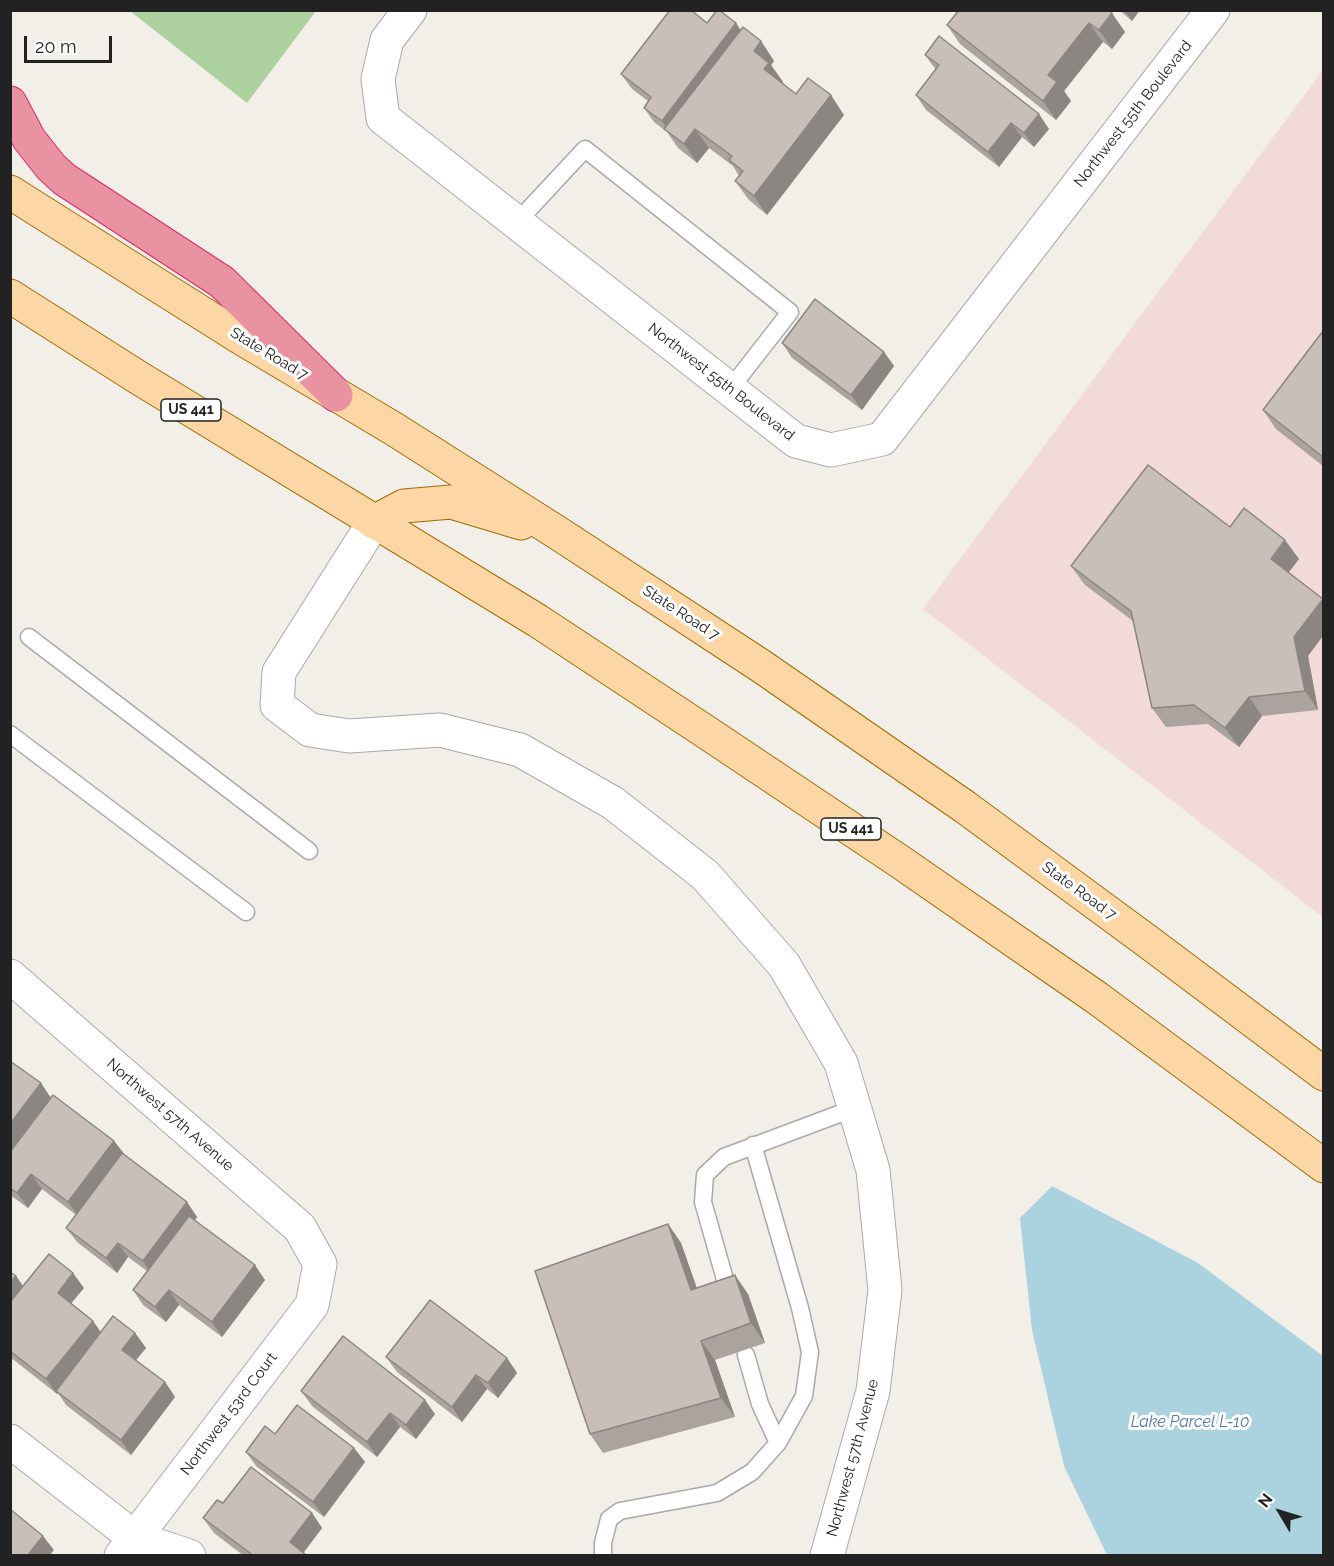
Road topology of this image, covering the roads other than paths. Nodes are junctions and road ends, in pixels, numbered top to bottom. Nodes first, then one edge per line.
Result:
1 (410, 10) edge
2 (1213, 10) edge
3 (10, 103) edge
4 (10, 192) edge
5 (516, 222) junction
6 (10, 296) edge
7 (730, 389) junction
8 (336, 395) junction
9 (374, 522) junction
10 (561, 535) junction
11 (29, 637) dead end
12 (10, 734) edge
13 (309, 851) dead end
14 (246, 912) dead end
15 (10, 976) edge
16 (1323, 1074) edge
17 (855, 1108) junction
18 (753, 1145) junction
19 (1323, 1166) edge
20 (320, 1264) joint
21 (730, 1297) edge
22 (746, 1355) dead end
23 (10, 1441) edge
24 (778, 1443) junction
25 (134, 1550) edge
26 (189, 1556) edge
27 (603, 1556) edge
28 (827, 1556) edge

1 - 5 street, Northwest 55th Boulevard
2 - 7 street, Northwest 55th Boulevard
3 - 8 highway
4 - 8 main road, State Road 7
5 - 7 street, Northwest 55th Boulevard
5 - 7 lane
6 - 9 main road, US 441
8 - 10 main road, State Road 7
9 - 10 main road
9 - 17 street, Northwest 57th Avenue
9 - 19 main road, US 441
10 - 16 main road, State Road 7
11 - 13 lane
12 - 14 lane
15 - 20 street, Northwest 57th Avenue
17 - 18 lane
17 - 28 street, Northwest 57th Avenue
18 - 21 lane
18 - 24 lane
20 - 25 street, Northwest 53rd Court
22 - 24 lane
23 - 25 street
24 - 27 lane
25 - 26 street

